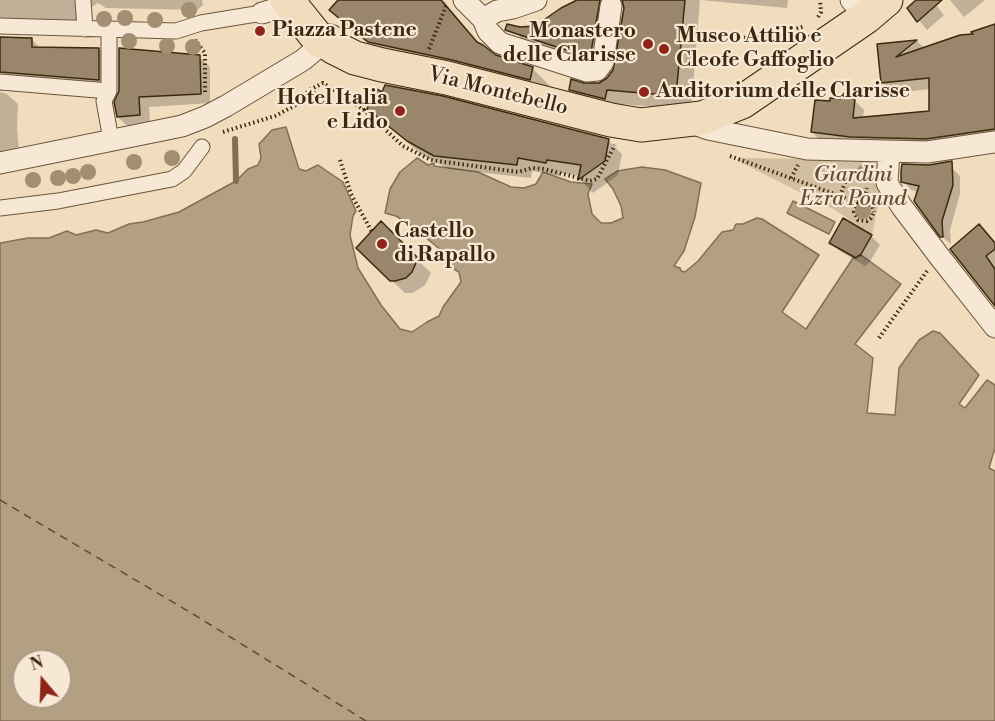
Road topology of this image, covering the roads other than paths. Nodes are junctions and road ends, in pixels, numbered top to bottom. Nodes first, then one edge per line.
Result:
1 (83, 0) edge
2 (464, 0) edge
3 (536, 0) edge
4 (284, 4) edge
5 (611, 6) dead end
6 (868, 6) edge
7 (483, 19) junction
8 (0, 26) edge
9 (85, 29) junction
10 (109, 30) junction
11 (325, 52) junction
12 (0, 82) edge
13 (109, 92) junction
14 (686, 121) junction
15 (111, 140) junction
16 (995, 142) edge
17 (202, 147) road end
18 (889, 152) junction
19 (0, 163) edge
20 (0, 208) edge
21 (995, 327) edge

1 - 9 street
2 - 7 street
3 - 7 street
4 - 10 street
4 - 11 main road
5 - 7 street
6 - 14 main road, Via Montebello
8 - 9 street
9 - 10 street
10 - 13 street
11 - 14 main road, Via Montebello
11 - 15 street
12 - 13 street
13 - 15 street
14 - 18 street
15 - 19 street
16 - 18 street
17 - 20 street
18 - 21 street

